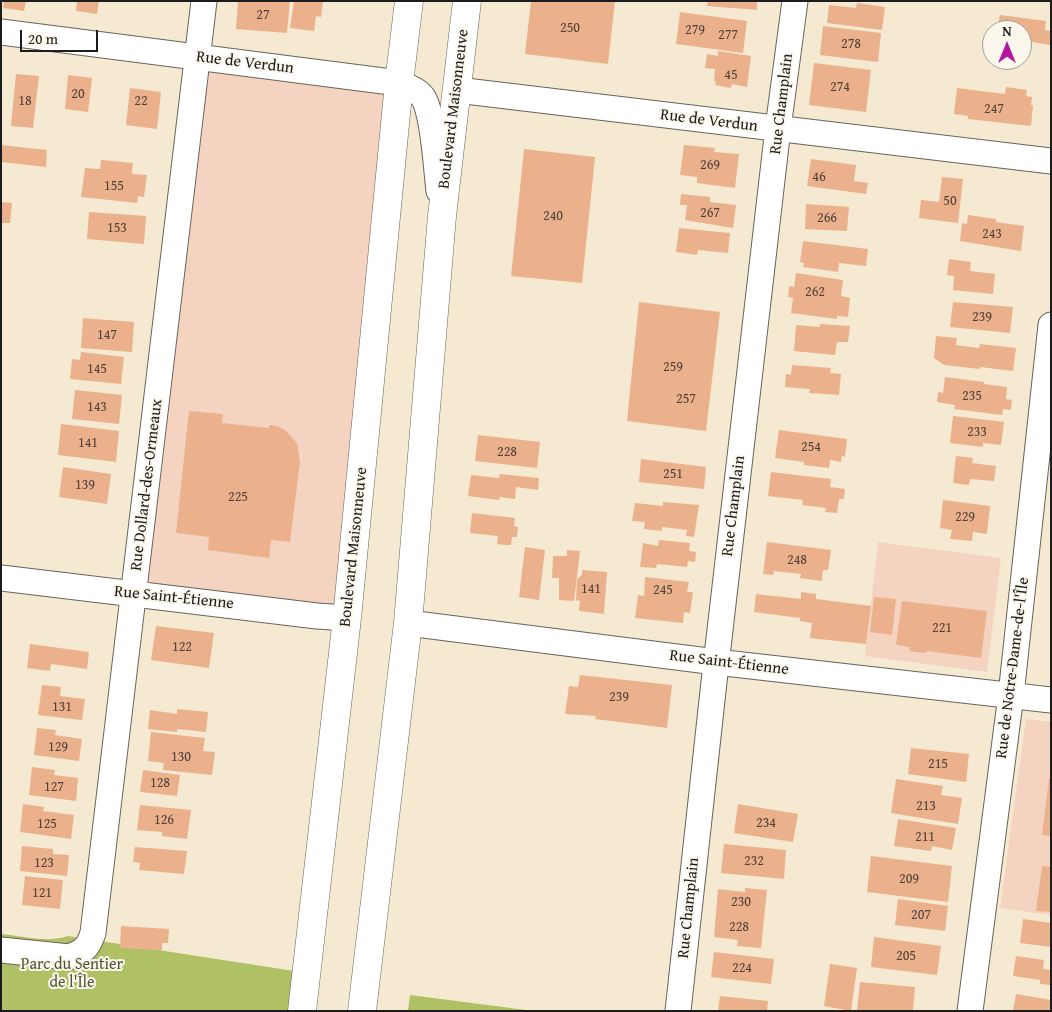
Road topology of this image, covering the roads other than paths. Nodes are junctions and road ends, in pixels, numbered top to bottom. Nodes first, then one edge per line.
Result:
1 (204, 1) edge
2 (409, 1) edge
3 (467, 1) edge
4 (795, 1) edge
5 (1, 32) edge
6 (197, 57) junction
7 (399, 83) junction
8 (457, 90) junction
9 (778, 128) junction
10 (1051, 162) edge
11 (442, 216) junction
12 (1051, 325) edge
13 (1, 578) edge
14 (134, 594) junction
15 (347, 618) junction
16 (408, 623) junction
17 (716, 662) junction
18 (1011, 695) junction
19 (1051, 700) edge
20 (1, 950) edge
21 (302, 1011) edge
22 (362, 1011) edge
23 (678, 1011) edge
24 (970, 1011) edge

1 - 6 street, Rue Dollard-des-Ormeaux
2 - 7 main road, Boulevard Maisonneuve
3 - 8 main road, Boulevard Maisonneuve
4 - 9 street, Rue Champlain
5 - 6 street, Rue de Verdun
6 - 7 street, Rue de Verdun
6 - 14 street, Rue Dollard-des-Ormeaux
7 - 11 street, Boulevard Maisonneuve
7 - 15 main road, Boulevard Maisonneuve
8 - 9 street, Rue de Verdun
8 - 11 main road, Boulevard Maisonneuve
9 - 10 street, Rue de Verdun
9 - 17 street, Rue Champlain
11 - 16 main road, Boulevard Maisonneuve
12 - 18 street, Rue de Notre-Dame-de-l'Île
13 - 14 street, Rue Saint-Étienne
14 - 15 street, Rue Saint-Étienne
14 - 20 street, Rue Dollard-des-Ormeaux
15 - 21 main road, Boulevard Maisonneuve
16 - 17 street, Rue Saint-Étienne
16 - 22 main road, Boulevard Maisonneuve
17 - 18 street, Rue Saint-Étienne
17 - 23 street, Rue Champlain
18 - 19 street, Rue Saint-Étienne
18 - 24 street, Rue de Notre-Dame-de-l'Île

